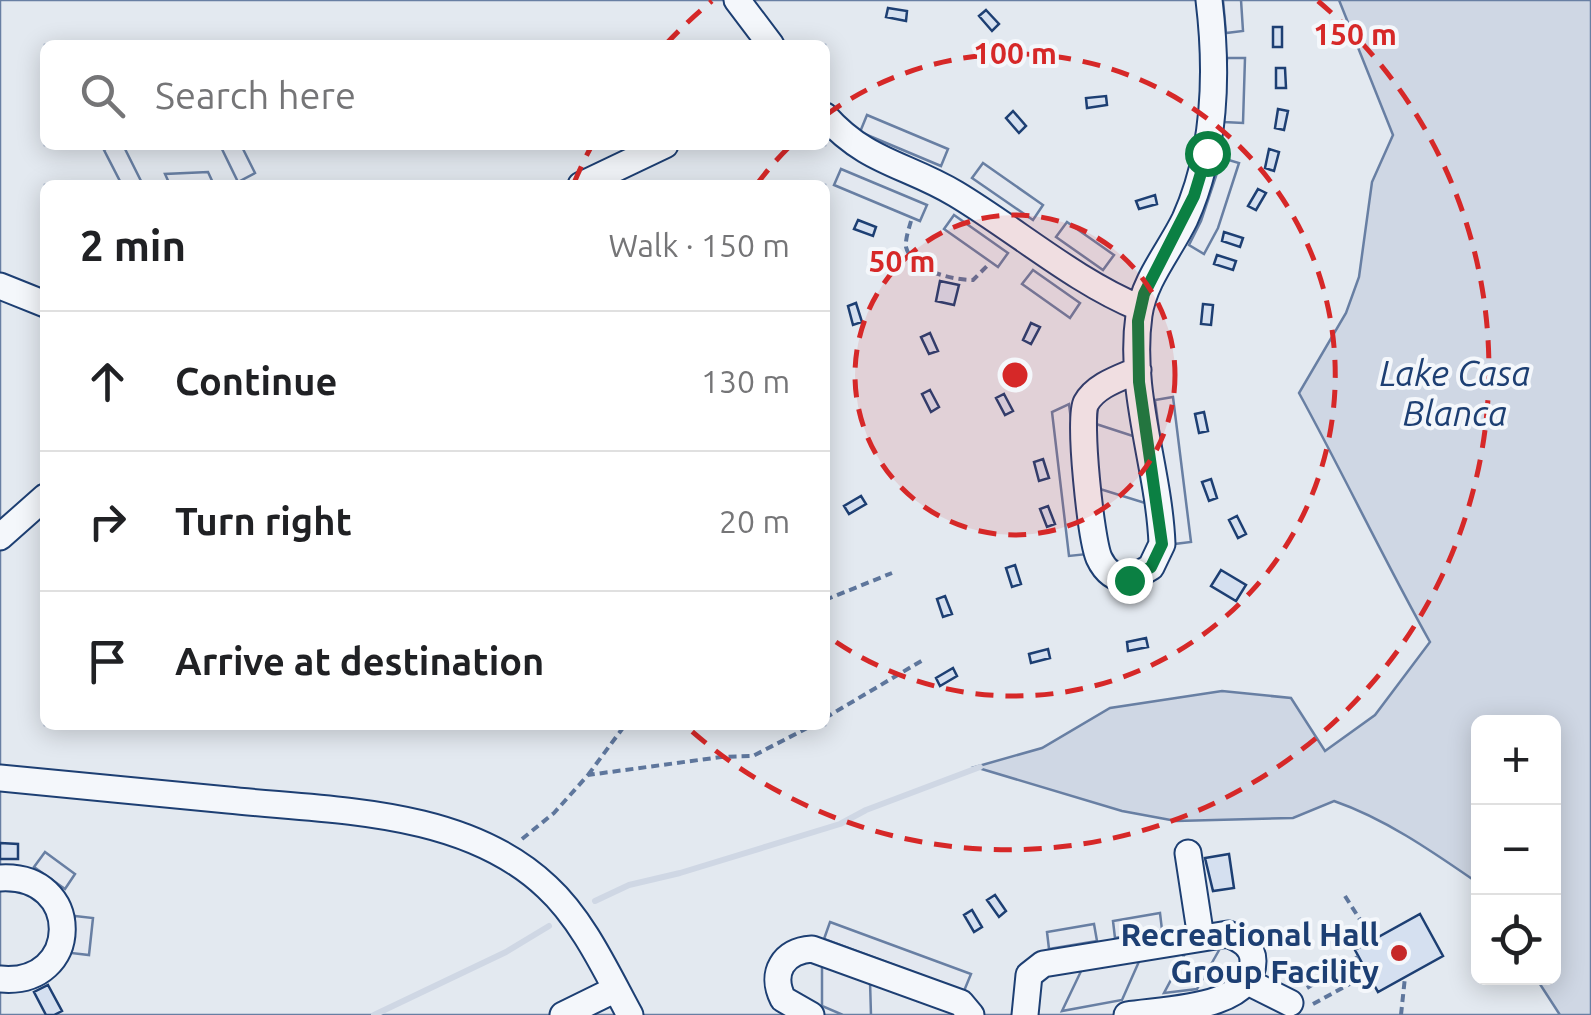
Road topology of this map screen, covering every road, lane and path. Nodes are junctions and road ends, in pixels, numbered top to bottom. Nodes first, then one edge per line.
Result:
1 (736, 0) edge
2 (1209, 0) edge
3 (766, 40) edge
4 (830, 121) edge
5 (654, 150) edge
6 (592, 180) edge
7 (910, 221) dead end
8 (987, 266) dead end
9 (0, 286) edge
10 (40, 302) edge
11 (1140, 308) junction
12 (1138, 370) junction
13 (40, 501) edge
14 (0, 537) edge
15 (892, 573) dead end
16 (830, 598) edge
17 (923, 660) dead end
18 (830, 715) edge
19 (621, 730) edge
20 (803, 730) edge
21 (588, 775) junction
22 (0, 778) edge
23 (518, 842) dead end
24 (1188, 854) dead end
25 (0, 878) edge
26 (1345, 896) dead end
27 (1201, 938) junction
28 (1374, 940) dead end
29 (1358, 957) dead end
30 (1368, 974) dead end
31 (1405, 977) dead end
32 (0, 979) edge
33 (1246, 980) junction
34 (616, 989) junction
35 (1298, 1005) junction
36 (564, 1015) edge
37 (630, 1015) edge
38 (811, 1015) edge
39 (971, 1015) edge
40 (1024, 1015) edge
41 (1127, 1015) edge
42 (1400, 1015) edge

1 - 3 street
2 - 11 street
4 - 11 street
5 - 6 street
7 - 8 path
9 - 10 street
11 - 12 street
12 - 12 street
13 - 14 street
15 - 16 path
17 - 18 path
19 - 21 path
20 - 21 path
21 - 23 path
22 - 34 street
24 - 27 street
25 - 32 street
26 - 28 path
27 - 33 street
27 - 40 street
29 - 35 path
30 - 35 path
31 - 42 path
33 - 35 street
33 - 41 street
34 - 36 street
34 - 37 street
38 - 39 street

